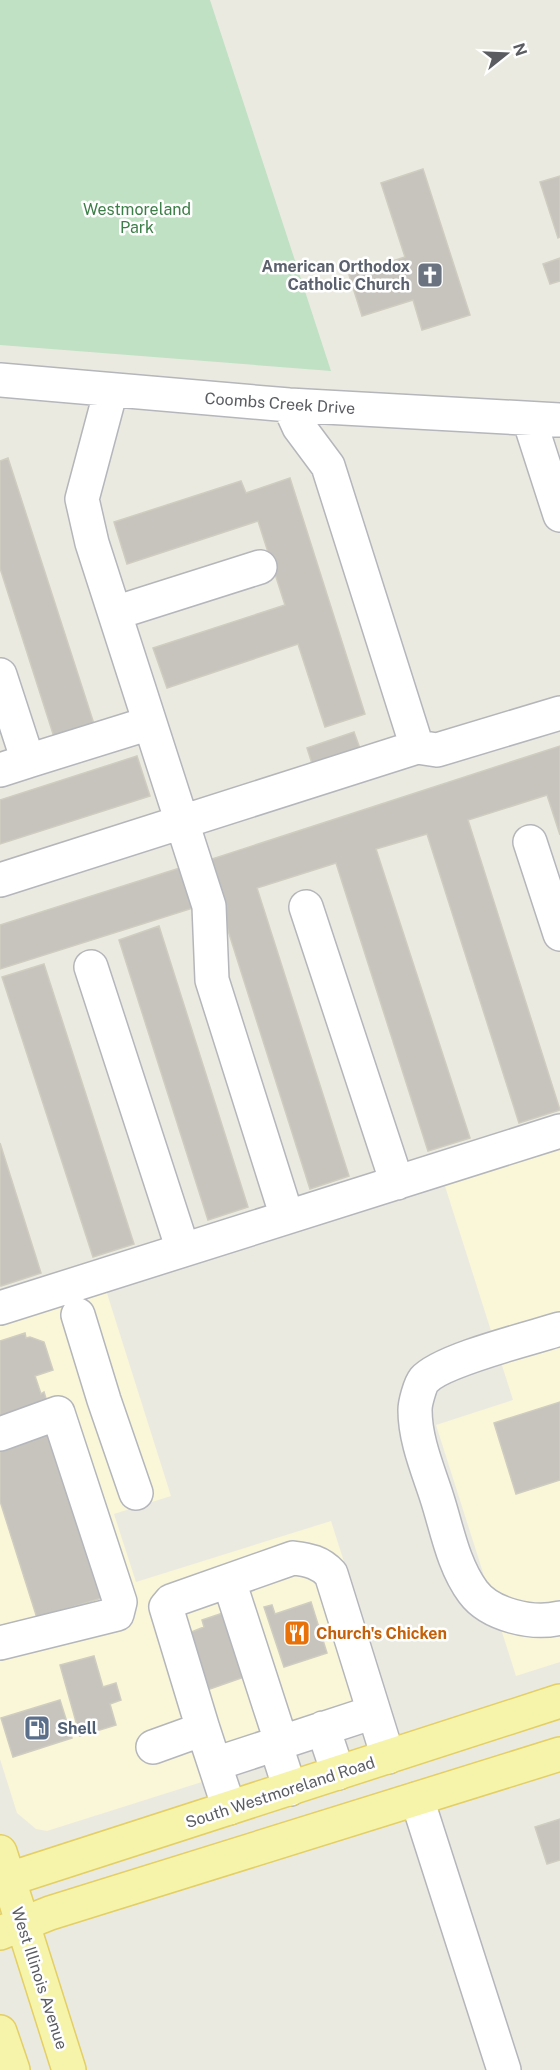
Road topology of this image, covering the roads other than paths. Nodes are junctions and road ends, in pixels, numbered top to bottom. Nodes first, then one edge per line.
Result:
1 (0, 380) edge
2 (111, 390) junction
3 (289, 405) junction
4 (545, 420) edge
5 (560, 515) edge
6 (260, 567) dead end
7 (115, 613) junction
8 (0, 675) edge
9 (560, 713) edge
10 (150, 723) junction
11 (417, 747) junction
12 (14, 765) edge
13 (182, 822) junction
14 (530, 842) dead end
15 (0, 880) edge
16 (306, 907) dead end
17 (560, 934) edge
18 (91, 967) dead end
19 (560, 1131) edge
20 (397, 1183) junction
21 (288, 1217) junction
22 (183, 1250) junction
23 (0, 1308) edge
24 (78, 1315) dead end
25 (560, 1329) edge
26 (104, 1400) junction
27 (58, 1413) junction
28 (0, 1434) edge
29 (136, 1493) dead end
30 (229, 1581) junction
31 (560, 1618) edge
32 (0, 1643) edge
33 (560, 1701) edge
34 (374, 1712) junction
35 (323, 1728) junction
36 (203, 1729) junction
37 (279, 1743) junction
38 (153, 1747) dead end
39 (560, 1754) edge
40 (388, 1757) junction
41 (215, 1764) junction
42 (338, 1773) junction
43 (290, 1789) junction
44 (417, 1799) junction
45 (230, 1808) junction
46 (3, 1871) edge
47 (11, 1928) edge
48 (0, 2032) edge
49 (13, 2070) edge
50 (69, 2070) edge
51 (504, 2070) edge

1 - 2 street, Coombs Creek Drive
2 - 3 street, Coombs Creek Drive
2 - 7 street
3 - 4 street, Coombs Creek Drive
3 - 11 street
4 - 5 street
6 - 7 street
7 - 10 street
8 - 12 street
9 - 11 street
10 - 12 street
10 - 13 street
11 - 13 street
13 - 15 street
13 - 21 street
14 - 17 street
16 - 20 street
18 - 22 street
19 - 20 street
20 - 21 street
21 - 22 street
22 - 23 street
24 - 26 street
25 - 31 street
26 - 27 street
26 - 29 street
27 - 28 street
27 - 32 street
30 - 34 street
30 - 36 street
30 - 37 street
33 - 40 main road, South Westmoreland Road
34 - 35 street
34 - 40 street
35 - 37 street
35 - 42 street
36 - 38 street
36 - 41 street
37 - 41 street
37 - 43 street
39 - 44 main road
40 - 42 main road, South Westmoreland Road
41 - 45 street
42 - 43 main road, South Westmoreland Road
43 - 45 main road, South Westmoreland Road
44 - 47 main road
44 - 51 street
45 - 46 main road, South Westmoreland Road
46 - 47 main road, West Illinois Avenue
47 - 50 main road, West Illinois Avenue
48 - 49 main road

